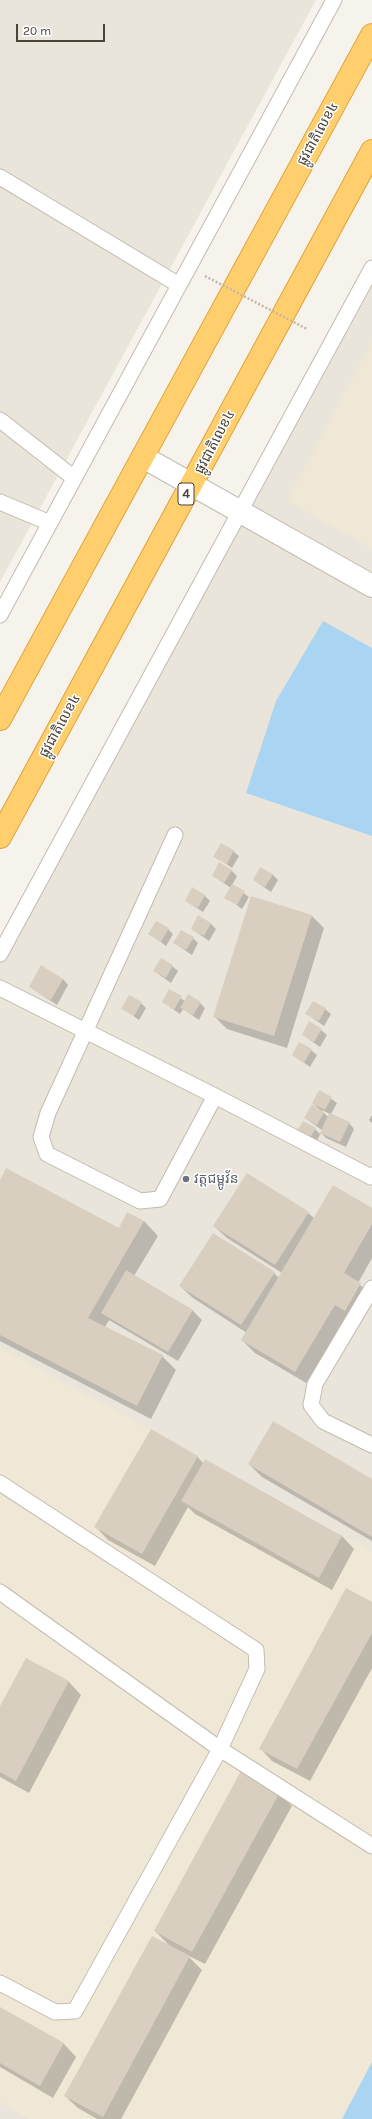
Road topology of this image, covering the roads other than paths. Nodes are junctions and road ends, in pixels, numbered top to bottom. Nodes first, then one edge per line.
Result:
1 (334, 0) edge
2 (372, 35) edge
3 (372, 151) edge
4 (0, 177) edge
5 (372, 268) edge
6 (179, 285) junction
7 (0, 420) edge
8 (143, 457) junction
9 (74, 478) junction
10 (192, 483) junction
11 (0, 502) edge
12 (240, 510) junction
13 (50, 523) junction
14 (372, 586) edge
15 (0, 615) edge
16 (0, 719) edge
17 (175, 835) dead end
18 (0, 837) edge
19 (0, 954) edge
20 (0, 988) edge
21 (86, 1030) junction
22 (215, 1096) junction
23 (372, 1177) edge
24 (372, 1288) edge
25 (372, 1445) edge
26 (0, 1484) edge
27 (0, 1592) edge
28 (220, 1749) junction
29 (372, 1846) edge
30 (0, 1983) edge

1 - 6 lane
2 - 8 highway, ផ្លូវជាតិលេខ៤
3 - 10 highway, ផ្លូវជាតិលេខ៤ / 4
4 - 6 lane
5 - 12 lane
6 - 9 lane
7 - 9 lane
8 - 10 street
8 - 16 highway, ផ្លូវជាតិលេខ៤
9 - 13 lane
10 - 12 street
10 - 18 highway, ផ្លូវជាតិលេខ៤ / 4
11 - 13 lane
12 - 14 street
12 - 19 lane
13 - 15 lane
17 - 21 lane
20 - 21 lane
21 - 22 lane
21 - 22 lane
22 - 23 lane
24 - 25 lane
26 - 28 lane
27 - 28 lane
28 - 29 lane
28 - 30 lane

